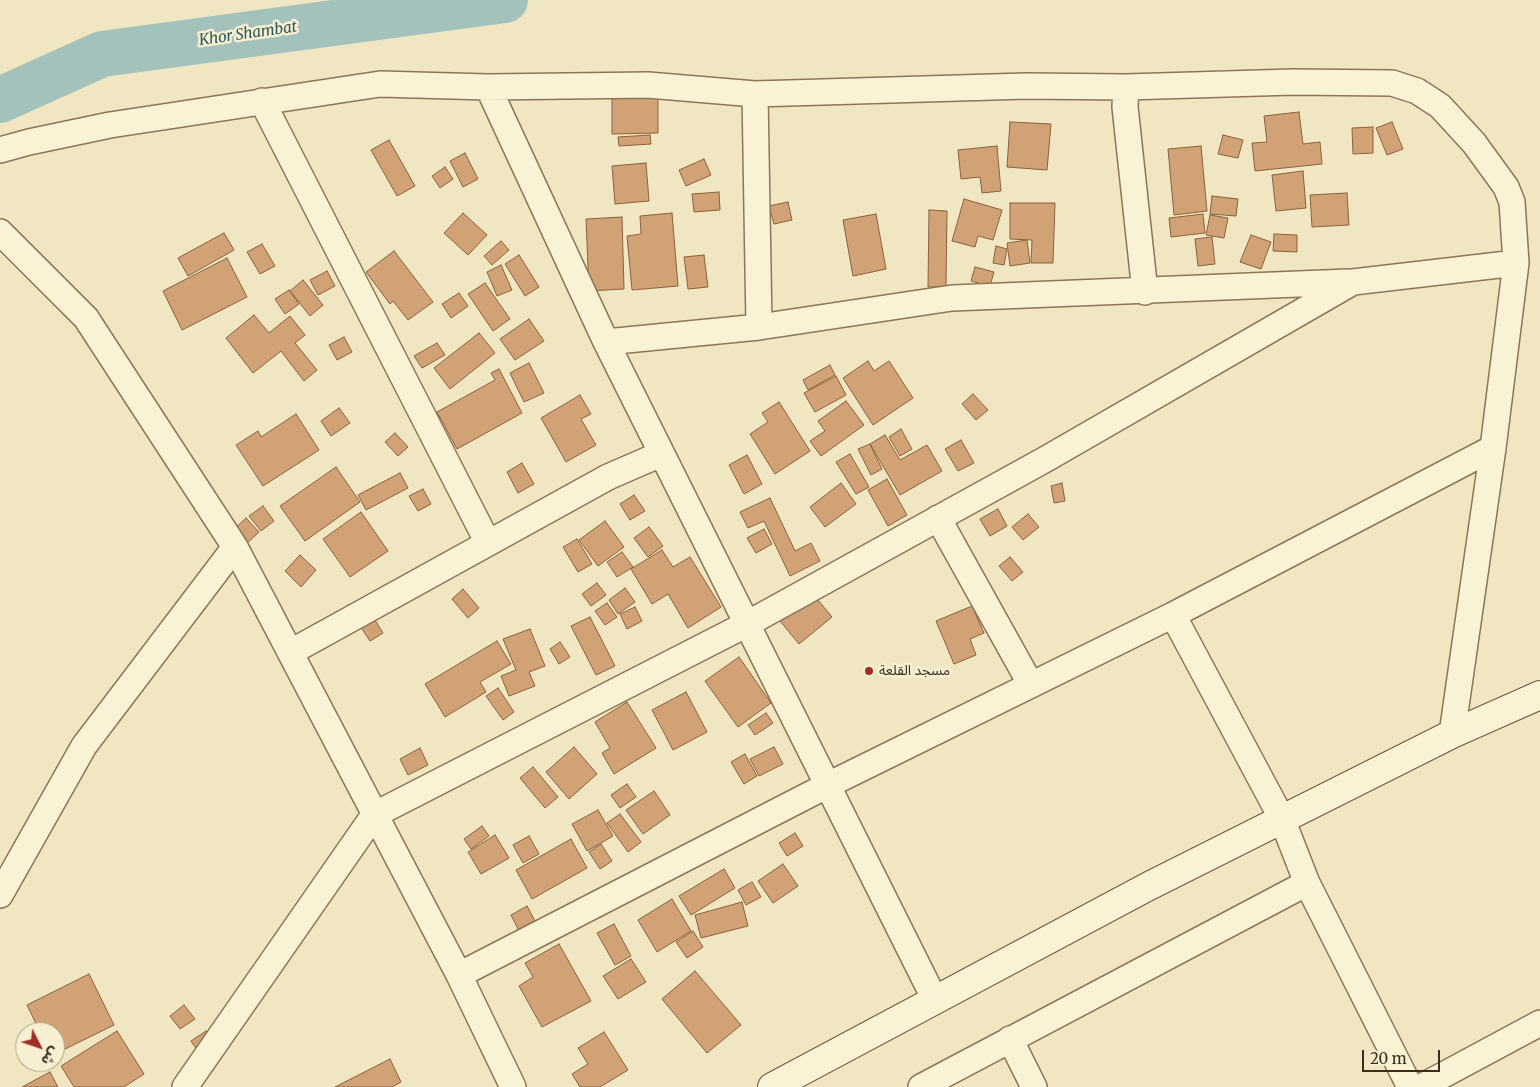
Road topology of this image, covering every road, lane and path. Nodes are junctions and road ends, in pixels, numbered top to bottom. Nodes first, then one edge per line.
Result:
1 (1126, 86) junction
2 (488, 87) junction
3 (755, 94) junction
4 (262, 101) junction
5 (0, 150) edge
6 (0, 232) edge
7 (1516, 263) junction
8 (1353, 282) junction
9 (1145, 292) junction
10 (759, 327) junction
11 (606, 342) junction
12 (1493, 448) junction
13 (661, 454) junction
14 (938, 518) junction
15 (488, 543) junction
16 (235, 547) junction
17 (1173, 615) junction
18 (747, 624) junction
19 (291, 652) junction
20 (1031, 685) junction
21 (1540, 696) edge
22 (1452, 734) junction
23 (828, 785) junction
24 (374, 815) junction
25 (1282, 819) junction
26 (1307, 883) junction
27 (0, 895) edge
28 (459, 975) junction
29 (935, 1000) junction
30 (1540, 1023) edge
31 (1010, 1039) junction
32 (185, 1087) edge
33 (513, 1087) edge
34 (772, 1087) edge
35 (921, 1087) edge
36 (1034, 1087) edge
37 (1410, 1087) edge
38 (1422, 1087) edge

1 - 3 street
1 - 7 street
1 - 9 street
2 - 3 street
2 - 4 street
2 - 11 street
3 - 10 street
4 - 5 street
4 - 15 street
6 - 16 street
7 - 8 street
7 - 12 street
8 - 9 street
8 - 14 street
9 - 10 street
10 - 11 street
11 - 13 street
12 - 17 street
12 - 22 street
13 - 15 street
13 - 18 street
14 - 18 street
14 - 20 street
15 - 19 street
16 - 19 street
16 - 27 street
17 - 20 street
17 - 25 street
18 - 23 street
18 - 24 street
19 - 24 street
20 - 23 street
21 - 22 street
22 - 25 street
23 - 28 street
23 - 29 street
24 - 28 street
24 - 32 street
25 - 26 street
25 - 29 street
26 - 31 street
26 - 37 street
28 - 33 street
29 - 34 street
30 - 38 street
31 - 35 street
31 - 36 street

